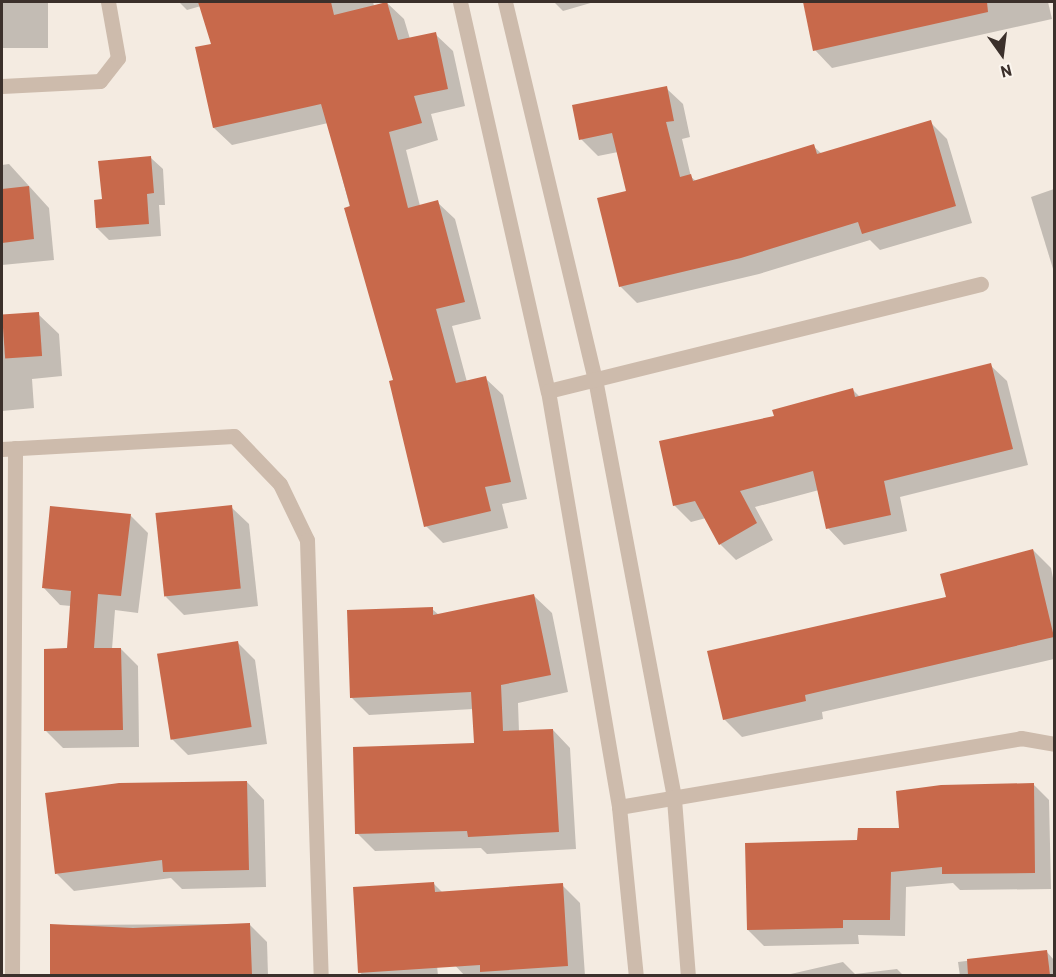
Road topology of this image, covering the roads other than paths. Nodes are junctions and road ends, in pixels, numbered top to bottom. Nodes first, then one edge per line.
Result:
1 (108, 2) edge
2 (460, 2) edge
3 (505, 2) edge
4 (2, 86) edge
5 (981, 284) dead end
6 (596, 379) junction
7 (548, 391) junction
8 (8, 448) edge
9 (1054, 744) edge
10 (674, 799) junction
11 (620, 807) junction
12 (12, 975) edge
13 (321, 975) edge
14 (636, 975) edge
15 (688, 975) edge

1 - 4 street
2 - 7 street
3 - 6 street
5 - 6 street
6 - 7 street
6 - 10 street
7 - 11 street
8 - 12 street
8 - 13 street
9 - 10 street
10 - 11 street
10 - 15 street
11 - 14 street

